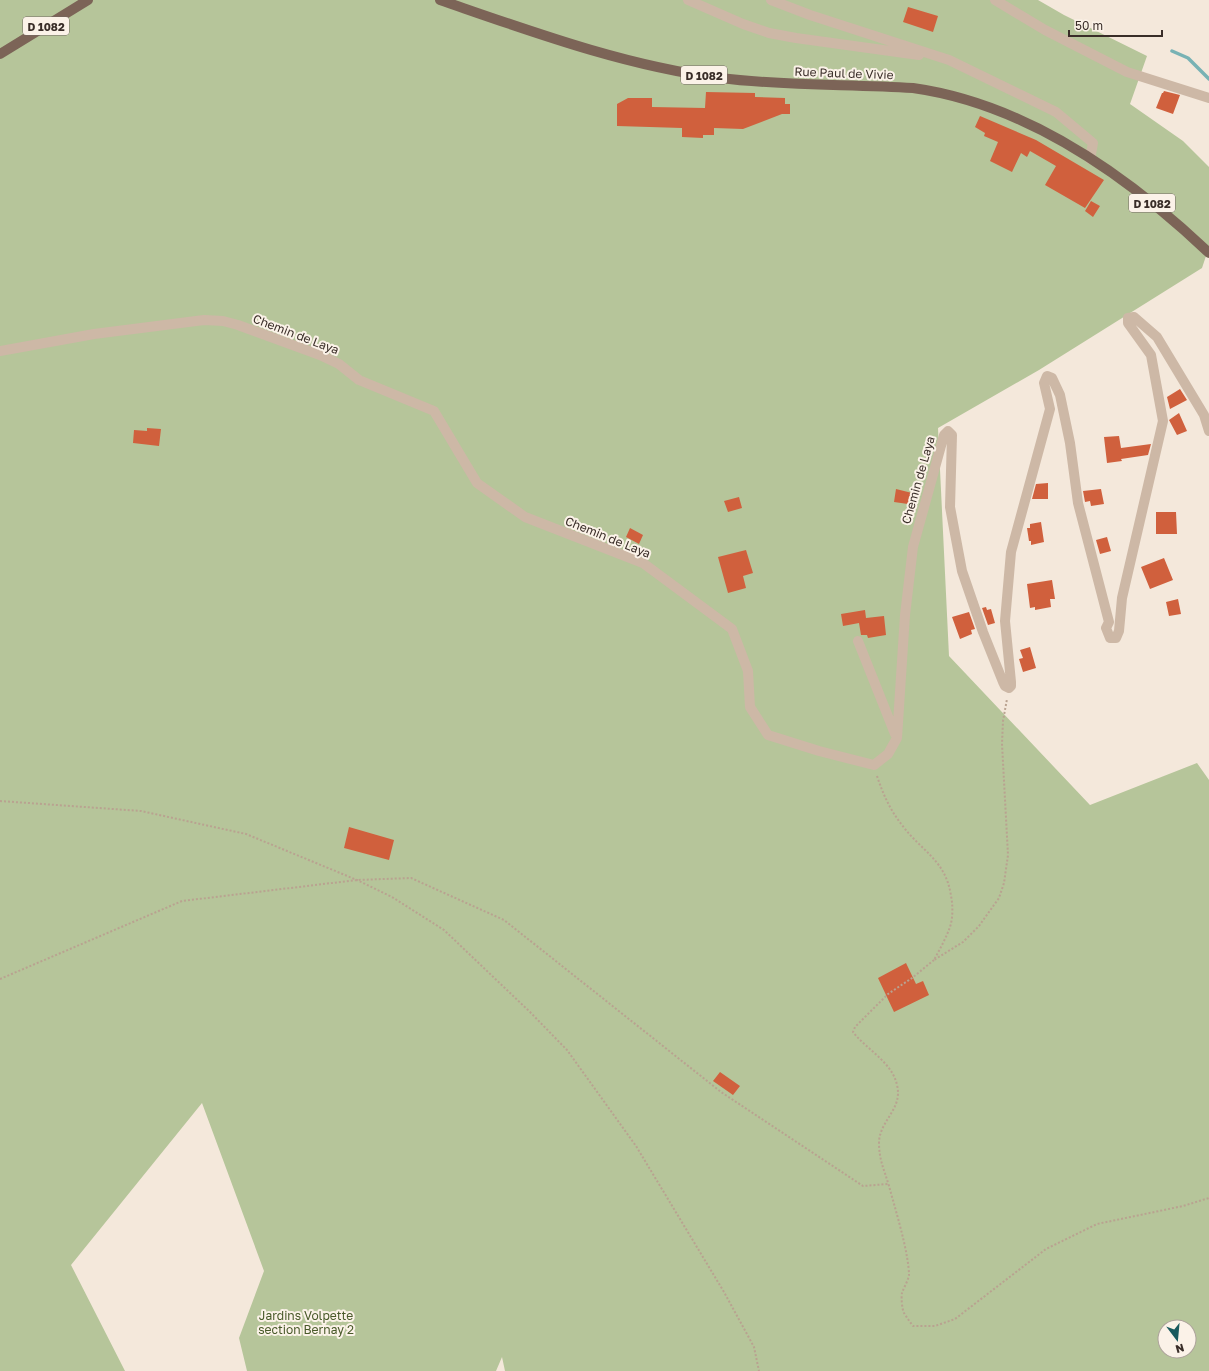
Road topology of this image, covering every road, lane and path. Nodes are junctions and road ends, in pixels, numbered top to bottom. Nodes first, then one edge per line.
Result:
1 (88, 0) edge
2 (440, 0) edge
3 (688, 0) edge
4 (771, 0) edge
5 (995, 0) edge
6 (0, 54) edge
7 (937, 56) junction
8 (1209, 98) edge
9 (1090, 159) junction
10 (1209, 253) edge
11 (0, 352) edge
12 (1209, 431) edge
13 (858, 641) dead end
14 (1008, 688) junction
15 (897, 738) junction
16 (874, 765) junction
17 (0, 801) edge
18 (357, 880) junction
19 (934, 960) junction
20 (0, 979) edge
21 (888, 1184) junction
22 (1209, 1198) edge
23 (759, 1371) edge

1 - 6 main road, D 1082
2 - 9 main road, Rue Paul de Vivie / D 1082
3 - 7 street
4 - 7 street
5 - 8 street
7 - 9 street
9 - 10 main road, Rue Paul de Vivie / D 1082
11 - 16 street, Chemin de Laya
12 - 14 street
13 - 15 street
14 - 15 street, Chemin de Laya
14 - 19 path
15 - 16 street, Chemin de Laya
16 - 19 path
17 - 18 path
18 - 20 path
18 - 21 path
18 - 23 path
19 - 21 path
21 - 22 path

